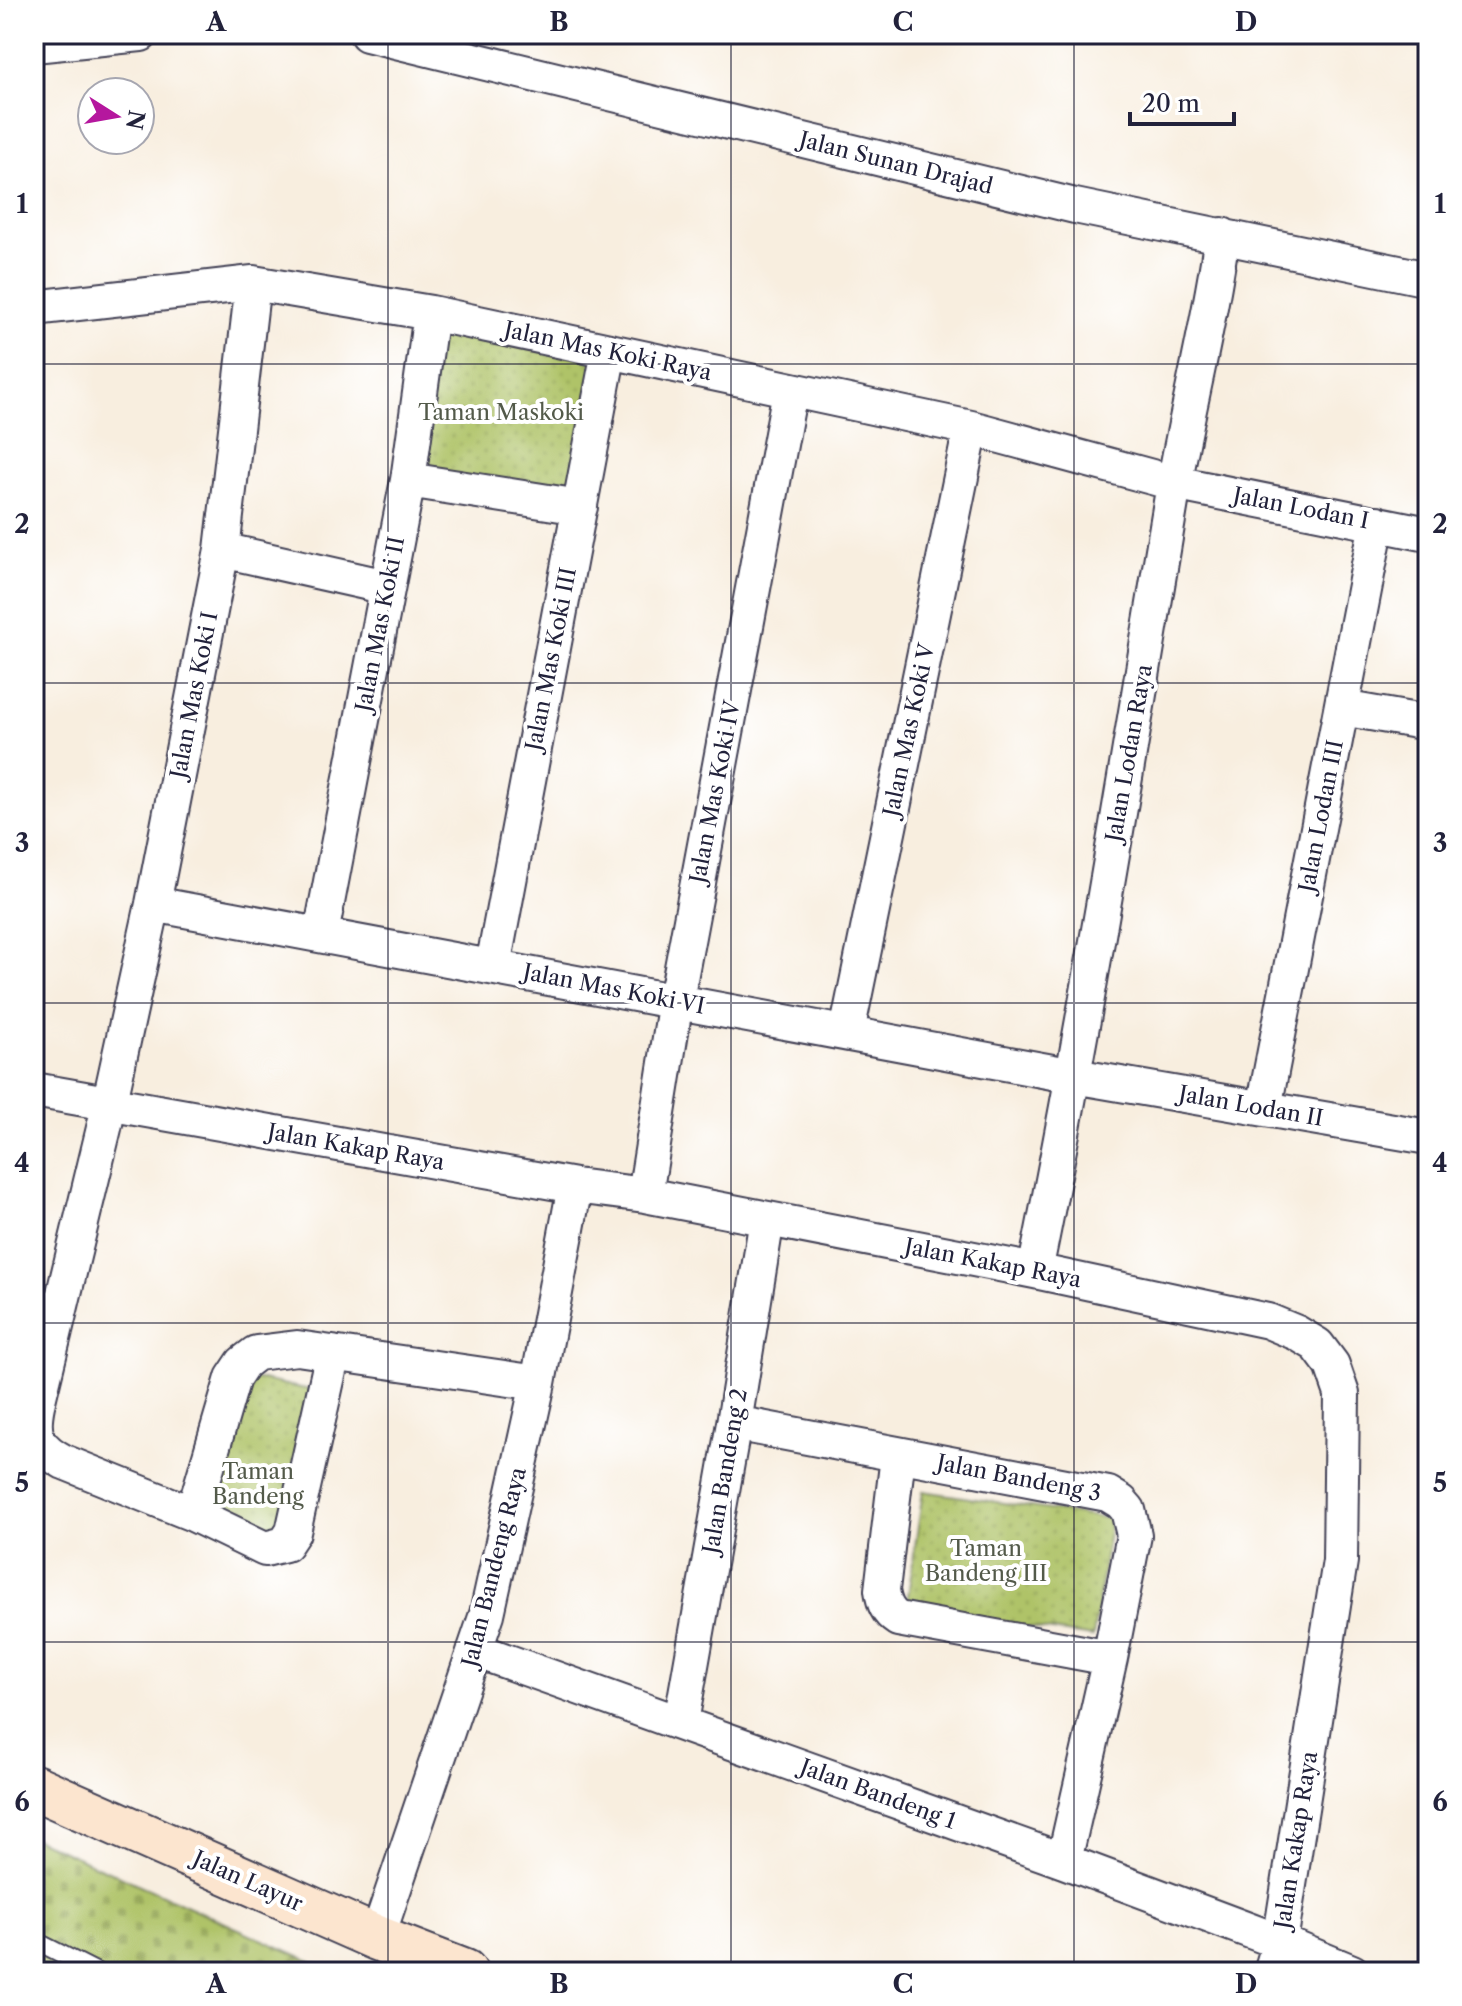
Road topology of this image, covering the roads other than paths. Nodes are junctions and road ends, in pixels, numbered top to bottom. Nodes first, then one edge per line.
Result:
1 (141, 34) edge
2 (367, 34) edge
3 (34, 45) edge
4 (1222, 235) junction
5 (1428, 279) edge
6 (253, 283) junction
7 (34, 308) edge
8 (431, 313) junction
9 (609, 351) junction
10 (790, 391) junction
11 (971, 428) junction
12 (408, 480) junction
13 (1174, 483) junction
14 (580, 507) junction
15 (1377, 523) junction
16 (1428, 534) edge
17 (222, 550) junction
18 (387, 587) junction
19 (1342, 708) junction
20 (1428, 723) edge
21 (153, 904) junction
22 (321, 934) junction
23 (493, 966) junction
24 (676, 1000) junction
25 (847, 1032) junction
26 (1074, 1076) junction
27 (34, 1090) edge
28 (109, 1103) junction
29 (1264, 1108) junction
30 (1428, 1137) edge
31 (575, 1186) junction
32 (645, 1195) junction
33 (767, 1219) junction
34 (1035, 1271) junction
35 (333, 1353) junction
36 (538, 1383) junction
37 (734, 1423) junction
38 (898, 1456) junction
39 (193, 1514) junction
40 (475, 1650) junction
41 (1110, 1658) junction
42 (681, 1722) junction
43 (34, 1787) edge
44 (1064, 1861) junction
45 (377, 1938) junction
46 (34, 1940) edge
47 (1275, 1957) edge
48 (420, 1964) edge
49 (97, 1972) edge
50 (465, 1972) edge
51 (1352, 1972) edge

1 - 3 street
2 - 4 street, Jalan Sunan Drajad
4 - 5 street, Jalan Sunan Drajad
4 - 13 street, Jalan Lodan Raya
6 - 7 street, Jalan Mas Koki Raya
6 - 8 street, Jalan Mas Koki Raya
6 - 17 street, Jalan Mas Koki I
8 - 9 street, Jalan Mas Koki Raya
8 - 12 street, Jalan Mas Koki II
9 - 10 street, Jalan Mas Koki Raya
9 - 14 street, Jalan Mas Koki III
10 - 11 street, Jalan Mas Koki Raya
10 - 24 street, Jalan Mas Koki IV
11 - 13 street, Jalan Mas Koki Raya
11 - 25 street, Jalan Mas Koki V
12 - 14 street
12 - 18 street, Jalan Mas Koki II
13 - 15 street, Jalan Lodan I
13 - 26 street, Jalan Lodan Raya
14 - 23 street, Jalan Mas Koki III
15 - 16 street, Jalan Lodan I
15 - 19 street, Jalan Lodan III
17 - 18 street
17 - 21 street, Jalan Mas Koki I
18 - 22 street, Jalan Mas Koki II
19 - 20 street
19 - 29 street, Jalan Lodan III
21 - 22 street, Jalan Mas Koki VI
21 - 28 street, Jalan Mas Koki I
22 - 23 street, Jalan Mas Koki VI
23 - 24 street, Jalan Mas Koki VI
24 - 25 street, Jalan Mas Koki VI
24 - 32 street, Jalan Mas Koki IV
25 - 26 street, Jalan Mas Koki VI
26 - 29 street, Jalan Lodan II
26 - 34 street, Jalan Lodan Raya
27 - 28 street, Jalan Kakap Raya
28 - 31 street, Jalan Kakap Raya
28 - 39 street, Jalan Mas Koki I
29 - 30 street, Jalan Lodan II
31 - 32 street, Jalan Kakap Raya
31 - 36 street, Jalan Bandeng Raya
32 - 33 street, Jalan Kakap Raya
33 - 34 street, Jalan Kakap Raya
33 - 37 street, Jalan Bandeng 2
34 - 47 street, Jalan Kakap Raya
35 - 36 street
35 - 39 street
35 - 39 street, Jalan Mas Koki I
36 - 40 street, Jalan Bandeng Raya
37 - 38 street, Jalan Bandeng 3
37 - 42 street, Jalan Bandeng 2
38 - 41 street
38 - 41 street, Jalan Bandeng 3
40 - 42 street, Jalan Bandeng 1
40 - 45 street, Jalan Bandeng Raya
41 - 44 street, Jalan Bandeng 3
42 - 44 street, Jalan Bandeng 1
43 - 45 street, Jalan Layur
44 - 47 street, Jalan Bandeng 1
45 - 48 street, Jalan Layur
46 - 49 lane
47 - 51 street, Jalan Bandeng 1
48 - 50 street, Jalan Layur

